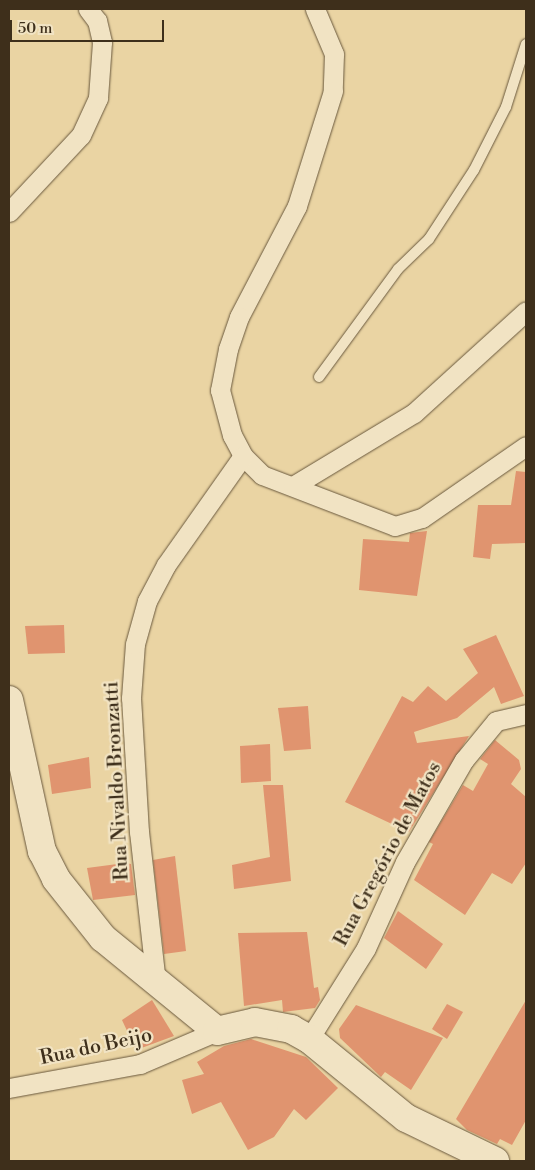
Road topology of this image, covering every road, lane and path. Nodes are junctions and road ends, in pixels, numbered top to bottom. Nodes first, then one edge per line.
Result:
1 (88, 9) edge
2 (315, 9) edge
3 (526, 44) edge
4 (9, 212) edge
5 (526, 312) edge
6 (319, 377) dead end
7 (526, 446) edge
8 (243, 456) junction
9 (293, 486) junction
10 (9, 700) edge
11 (526, 714) edge
12 (156, 984) junction
13 (217, 1031) junction
14 (309, 1039) junction
15 (9, 1088) edge
16 (495, 1161) edge

1 - 4 street
2 - 8 street
3 - 6 lane
5 - 9 street
7 - 9 street
8 - 9 street
8 - 12 street, Rua Nivaldo Bronzatti
10 - 12 street
11 - 14 street, Rua Gregório de Matos
12 - 13 street
13 - 14 street
13 - 15 street, Rua do Beijo
14 - 16 street

